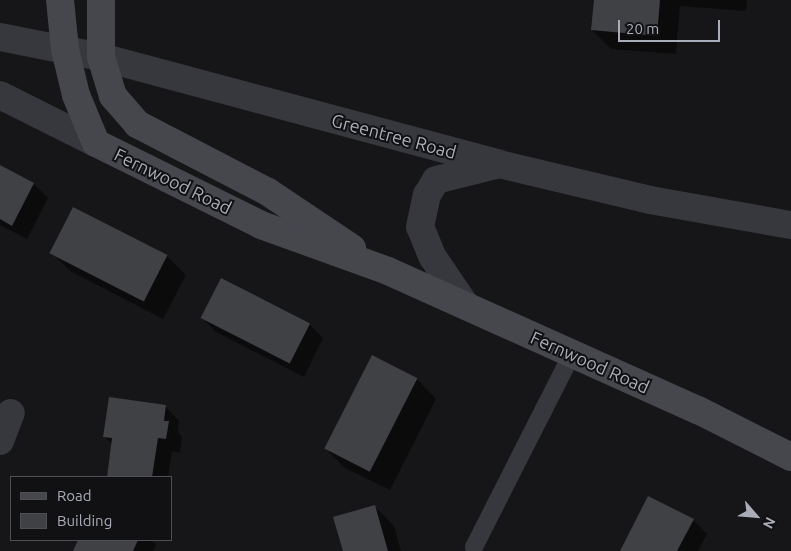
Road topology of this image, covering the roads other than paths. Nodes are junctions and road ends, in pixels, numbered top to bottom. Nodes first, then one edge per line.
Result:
1 (60, 0) edge
2 (101, 0) edge
3 (0, 37) edge
4 (64, 49) junction
5 (101, 57) junction
6 (0, 95) edge
7 (96, 143) junction
8 (499, 164) junction
9 (791, 225) edge
10 (388, 271) junction
11 (466, 306) junction
12 (572, 354) junction
13 (11, 413) dead end
14 (0, 441) edge
15 (791, 457) edge
16 (474, 547) dead end

1 - 4 main road, Fernwood Road
2 - 5 main road, Fernwood Road
3 - 4 street, Greentree Road
4 - 5 street, Greentree Road
4 - 7 main road, Fernwood Road
5 - 8 street, Greentree Road
5 - 10 main road, Fernwood Road
6 - 7 street
7 - 10 main road, Fernwood Road
8 - 9 street, Greentree Road
8 - 11 street
10 - 11 main road, Fernwood Road
11 - 12 main road, Fernwood Road
12 - 15 main road, Fernwood Road
12 - 16 lane
13 - 14 street

